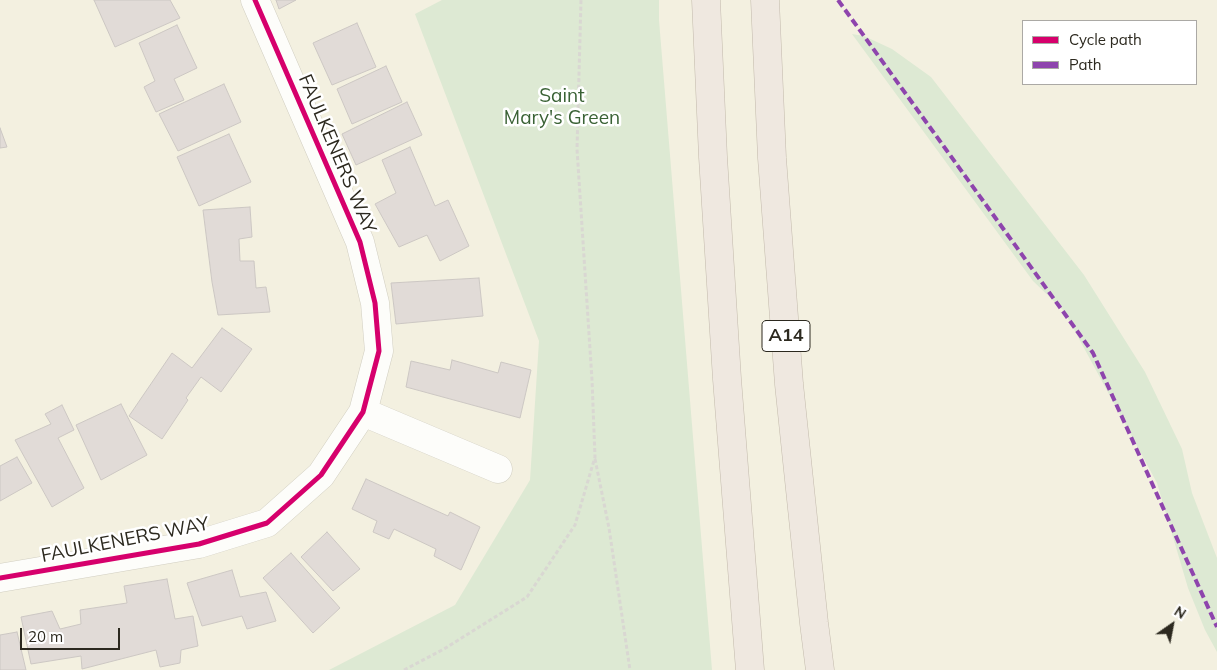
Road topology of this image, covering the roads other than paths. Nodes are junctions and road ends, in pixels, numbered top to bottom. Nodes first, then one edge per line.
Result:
1 (255, 0) edge
2 (706, 0) edge
3 (765, 0) edge
4 (363, 412) junction
5 (498, 469) dead end
6 (0, 578) edge
7 (750, 670) edge
8 (820, 670) edge

1 - 4 street, FAULKENERS WAY
2 - 7 highway
3 - 8 highway, A14
4 - 5 street
4 - 6 street, FAULKENERS WAY

